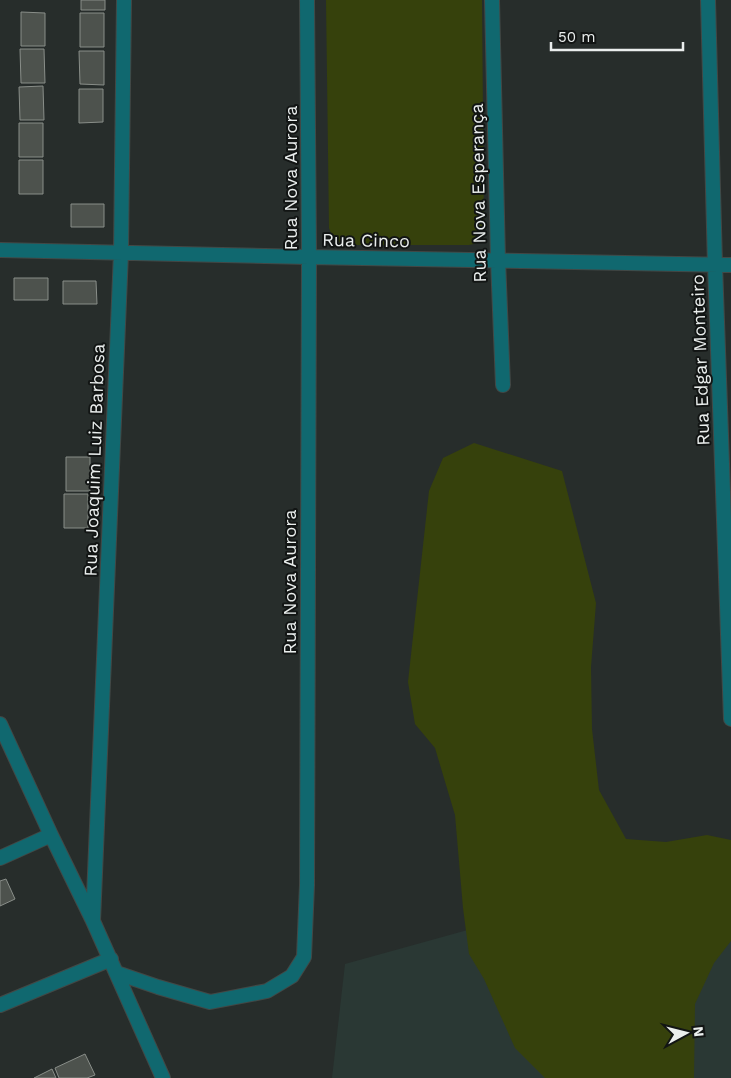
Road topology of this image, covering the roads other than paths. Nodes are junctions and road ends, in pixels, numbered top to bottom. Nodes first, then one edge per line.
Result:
1 (124, 0) edge
2 (307, 0) edge
3 (492, 0) edge
4 (708, 0) edge
5 (0, 250) edge
6 (121, 252) junction
7 (309, 258) junction
8 (498, 260) junction
9 (715, 265) junction
10 (731, 265) edge
11 (503, 385) dead end
12 (731, 719) edge
13 (0, 724) edge
14 (52, 835) junction
15 (0, 858) edge
16 (94, 921) junction
17 (110, 959) junction
18 (117, 973) junction
19 (0, 1005) edge
20 (162, 1078) edge

1 - 6 street, Rua Joaquim Luiz Barbosa
2 - 7 street, Rua Nova Aurora
3 - 8 street, Rua Nova Esperança
4 - 9 street, Rua Edgar Monteiro
5 - 6 street, Rua Cinco
6 - 7 street, Rua Cinco
6 - 16 street, Rua Joaquim Luiz Barbosa
7 - 8 street, Rua Cinco
7 - 18 street, Rua Nova Aurora
8 - 9 street, Rua Cinco
8 - 11 street, Rua Nova Esperança
9 - 10 street, Rua Cinco
9 - 12 street, Rua Edgar Monteiro
13 - 14 street
14 - 15 street
14 - 16 street
16 - 17 street
17 - 18 street
17 - 19 street
18 - 20 street

